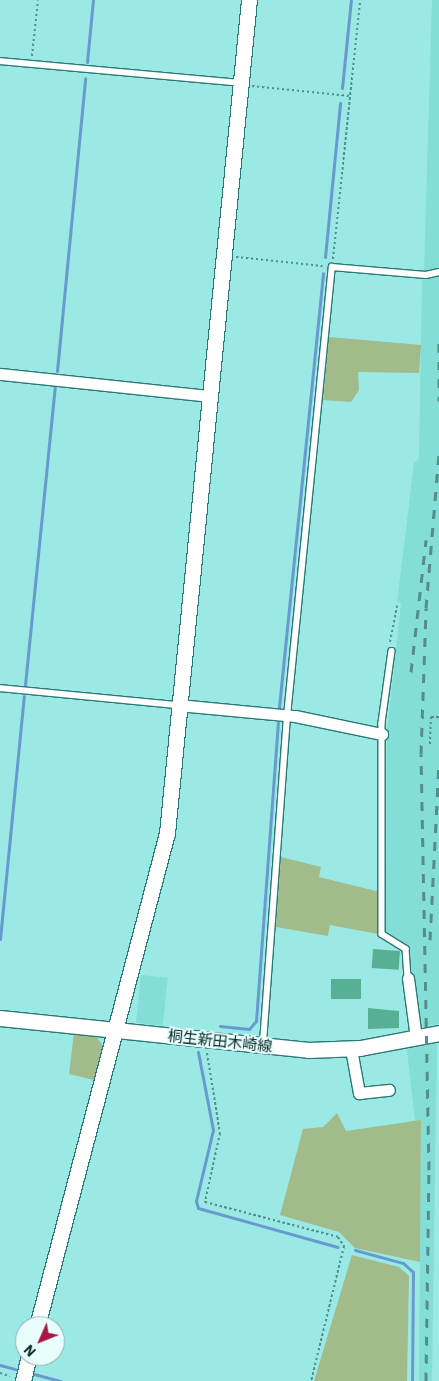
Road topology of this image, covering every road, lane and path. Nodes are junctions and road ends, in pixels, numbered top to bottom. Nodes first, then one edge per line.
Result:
1 (38, 0) edge
2 (249, 0) edge
3 (360, 0) edge
4 (0, 61) edge
5 (31, 64) junction
6 (240, 83) junction
7 (350, 96) junction
8 (224, 256) junction
9 (332, 267) junction
10 (439, 272) edge
11 (0, 374) edge
12 (210, 396) junction
13 (397, 606) dead end
14 (392, 651) joint
15 (0, 688) edge
16 (178, 705) junction
17 (287, 716) junction
18 (439, 717) edge
19 (382, 734) junction
20 (430, 744) dead end
21 (408, 978) joint
22 (0, 1018) edge
23 (115, 1030) junction
24 (439, 1033) edge
25 (416, 1038) junction
26 (208, 1040) junction
27 (263, 1046) junction
28 (351, 1049) junction
29 (388, 1090) dead end
30 (40, 1316) edge
31 (27, 1366) edge
32 (23, 1381) edge
33 (311, 1381) edge

1 - 5 path
2 - 6 street
3 - 7 path
4 - 5 lane
5 - 6 lane
6 - 7 path
6 - 8 street
7 - 9 path
8 - 9 path
8 - 12 street
9 - 10 lane
9 - 17 lane
11 - 12 street
12 - 16 street
13 - 14 path
14 - 19 lane
15 - 16 lane
16 - 17 street
16 - 23 street
17 - 19 street
17 - 27 lane
18 - 20 path
19 - 21 lane
21 - 25 street
22 - 23 street, 桐生新田木崎線
23 - 26 street, 桐生新田木崎線
23 - 30 street
24 - 25 street, 桐生新田木崎線
25 - 28 street, 桐生新田木崎線
26 - 27 street, 桐生新田木崎線
26 - 33 path
27 - 28 street, 桐生新田木崎線
28 - 29 street
31 - 32 street

